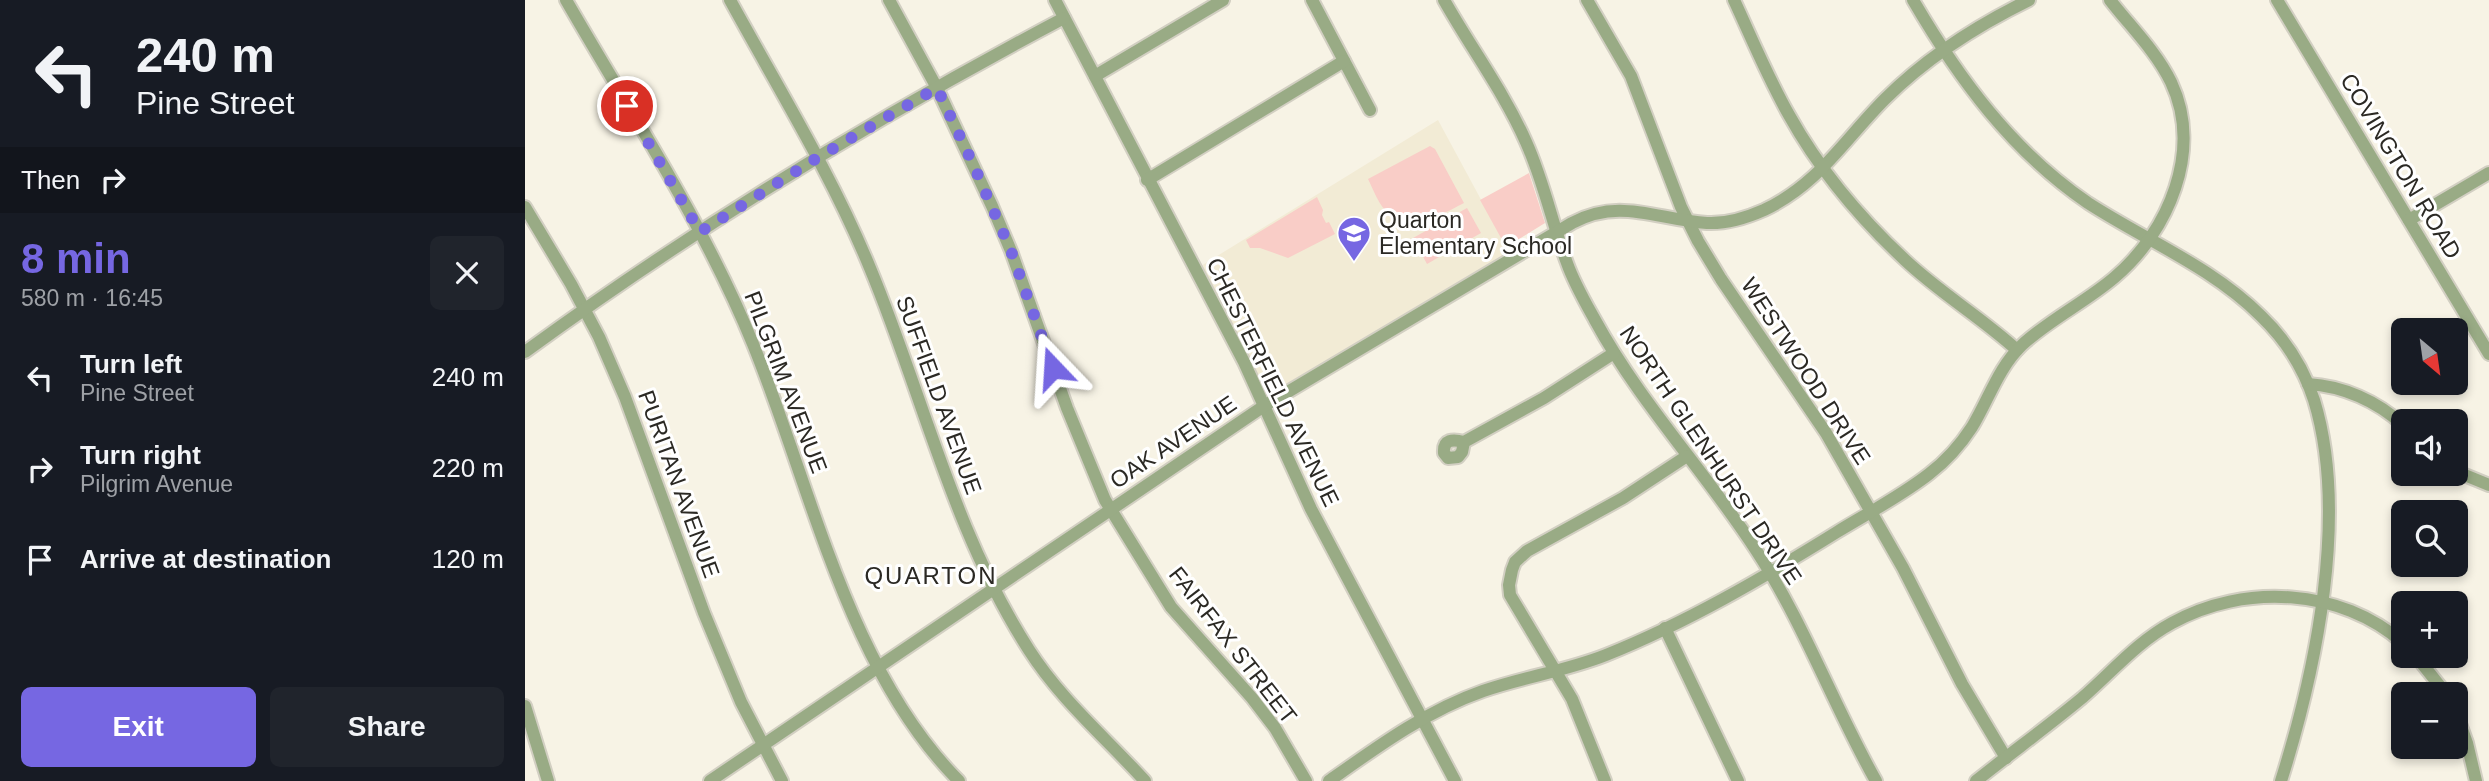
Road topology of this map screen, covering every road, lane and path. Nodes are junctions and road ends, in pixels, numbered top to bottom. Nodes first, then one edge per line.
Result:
1 (566, 0) edge
2 (730, 0) edge
3 (889, 0) edge
4 (1055, 0) edge
5 (1223, 0) edge
6 (1312, 0) edge
7 (1444, 0) edge
8 (1587, 0) edge
9 (1734, 0) edge
10 (1913, 0) edge
11 (2029, 0) edge
12 (2110, 0) edge
13 (2283, 2) edge
14 (1064, 18) junction
15 (1943, 49) junction
16 (1344, 61) junction
17 (1095, 76) junction
18 (937, 88) junction
19 (1370, 110) dead end
20 (817, 158) junction
21 (1823, 168) junction
22 (2489, 173) edge
23 (1147, 180) junction
24 (525, 207) edge
25 (1688, 220) junction
26 (2409, 220) junction
27 (1557, 231) junction
28 (700, 232) junction
29 (2149, 240) junction
30 (585, 309) junction
31 (2017, 350) junction
32 (525, 352) edge
33 (1614, 353) junction
34 (2489, 354) edge
35 (2308, 384) junction
36 (1264, 406) junction
37 (2391, 415) edge
38 (1464, 442) dead end
39 (1687, 456) junction
40 (2468, 476) edge
41 (2489, 485) edge
42 (1111, 510) junction
43 (1872, 511) junction
44 (1770, 572) junction
45 (995, 588) junction
46 (2321, 601) junction
47 (1665, 628) junction
48 (2391, 635) edge
49 (879, 667) junction
50 (2426, 668) edge
51 (1557, 671) junction
52 (2437, 682) edge
53 (525, 706) edge
54 (1422, 718) junction
55 (763, 745) junction
56 (2468, 747) edge
57 (2006, 758) junction
58 (548, 781) edge
59 (710, 781) edge
60 (782, 781) edge
61 (959, 781) edge
62 (1145, 781) edge
63 (1305, 781) edge
64 (1329, 781) edge
65 (1455, 781) edge
66 (1605, 781) edge
67 (1738, 781) edge
68 (1876, 781) edge
69 (1976, 781) edge
70 (2281, 781) edge
71 (2476, 781) edge

1 - 28 street, PILGRIM AVENUE
2 - 20 street, SUFFIELD AVENUE
3 - 18 street, FAIRFAX STREET
4 - 14 street, CHESTERFIELD AVENUE
5 - 17 street
6 - 16 street
7 - 27 street, NORTH GLENHURST DRIVE
8 - 25 street, WESTWOOD DRIVE
9 - 21 street
10 - 15 street
11 - 15 street, OAK AVENUE
12 - 29 street
13 - 26 street, COVINGTON ROAD
14 - 17 street, CHESTERFIELD AVENUE
14 - 18 street
15 - 21 street, OAK AVENUE
15 - 29 street
16 - 19 street
16 - 23 street
17 - 23 street, CHESTERFIELD AVENUE
18 - 20 street
18 - 42 street, FAIRFAX STREET
20 - 28 street
20 - 45 street, SUFFIELD AVENUE
21 - 25 street, OAK AVENUE
21 - 31 street
22 - 26 street
23 - 36 street, CHESTERFIELD AVENUE
24 - 30 street, PURITAN AVENUE
25 - 27 street, OAK AVENUE
25 - 43 street, WESTWOOD DRIVE
26 - 34 street, COVINGTON ROAD
27 - 33 street, NORTH GLENHURST DRIVE
27 - 36 street, OAK AVENUE
28 - 30 street
28 - 49 street, PILGRIM AVENUE
29 - 31 street
29 - 35 street
30 - 32 street
30 - 55 street, PURITAN AVENUE
31 - 43 street
33 - 38 street
33 - 39 street, NORTH GLENHURST DRIVE
35 - 37 street
35 - 46 street
36 - 42 street, OAK AVENUE
36 - 54 street, CHESTERFIELD AVENUE
39 - 44 street, NORTH GLENHURST DRIVE
39 - 51 street
40 - 41 street
42 - 45 street, OAK AVENUE
42 - 63 street, FAIRFAX STREET
43 - 44 street
43 - 57 street, WESTWOOD DRIVE
44 - 47 street
44 - 68 street, NORTH GLENHURST DRIVE
45 - 49 street, OAK AVENUE
45 - 62 street, SUFFIELD AVENUE
46 - 48 street
46 - 57 street
46 - 70 street
47 - 51 street
47 - 67 street
49 - 55 street, OAK AVENUE
49 - 61 street, PILGRIM AVENUE
50 - 52 street
51 - 54 street
51 - 66 street
53 - 58 street
54 - 64 street
54 - 65 street, CHESTERFIELD AVENUE
55 - 59 street, OAK AVENUE
55 - 60 street, PURITAN AVENUE
56 - 71 street
57 - 69 street

